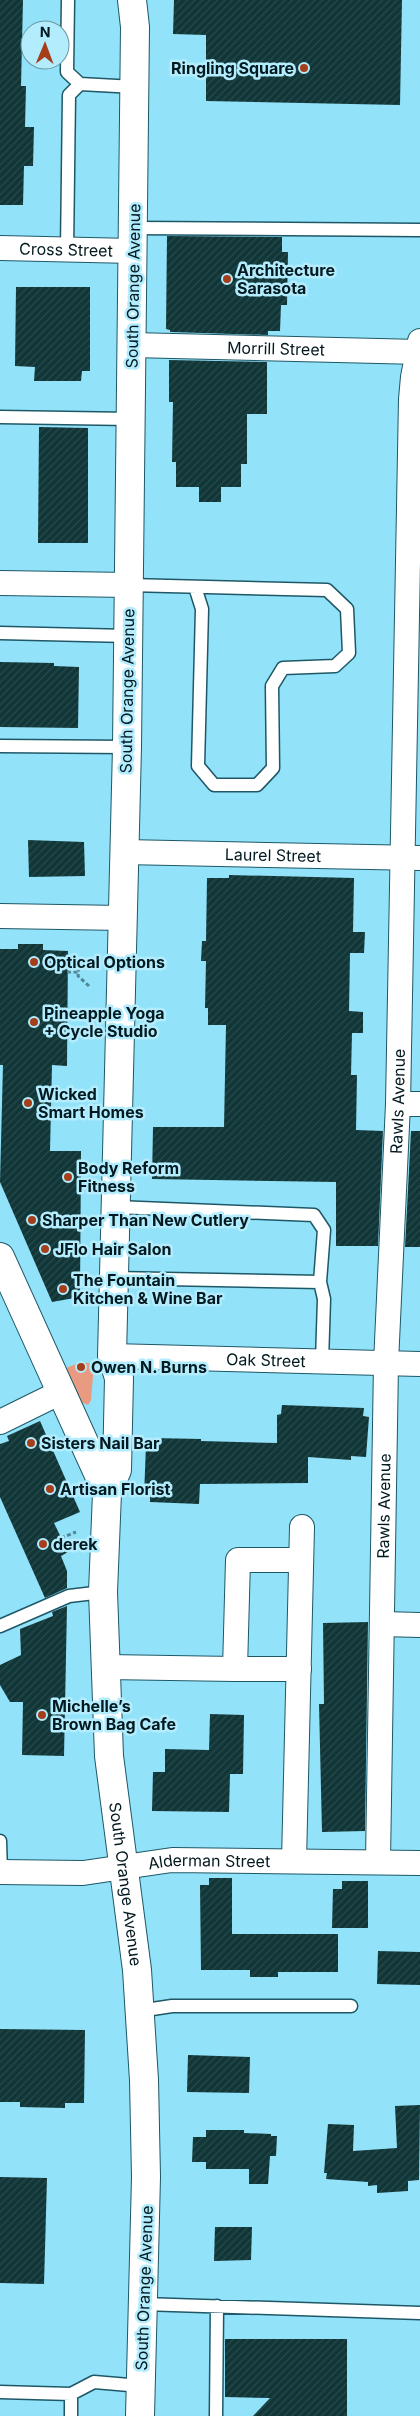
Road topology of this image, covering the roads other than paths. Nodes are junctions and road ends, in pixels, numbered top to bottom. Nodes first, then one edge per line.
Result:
1 (68, 0) edge
2 (132, 0) edge
3 (145, 0) edge
4 (135, 27) junction
5 (80, 84) junction
6 (135, 87) junction
7 (420, 230) edge
8 (133, 239) junction
9 (0, 248) edge
10 (67, 250) junction
11 (132, 345) junction
12 (420, 348) edge
13 (0, 417) edge
14 (131, 419) junction
15 (0, 583) edge
16 (129, 585) junction
17 (195, 587) junction
18 (414, 600) edge
19 (0, 633) edge
20 (128, 636) junction
21 (0, 746) edge
22 (127, 747) junction
23 (124, 852) junction
24 (412, 858) edge
25 (0, 916) edge
26 (123, 918) junction
27 (409, 1104) edge
28 (116, 1207) junction
29 (0, 1257) edge
30 (114, 1278) junction
31 (320, 1282) junction
32 (112, 1356) junction
33 (322, 1361) junction
34 (386, 1363) junction
35 (420, 1364) edge
36 (61, 1392) junction
37 (0, 1422) edge
38 (103, 1485) junction
39 (302, 1527) dead end
40 (301, 1560) junction
41 (103, 1592) junction
42 (382, 1624) junction
43 (420, 1625) edge
44 (0, 1626) edge
45 (106, 1666) junction
46 (235, 1669) junction
47 (298, 1670) junction
48 (0, 1841) edge
49 (294, 1861) junction
50 (378, 1862) junction
51 (420, 1863) edge
52 (123, 1866) junction
53 (1, 1872) edge
54 (351, 2006) dead end
55 (139, 2011) junction
56 (143, 2304) junction
57 (217, 2306) junction
58 (420, 2313) edge
59 (141, 2386) junction
60 (0, 2392) edge
61 (71, 2394) junction
62 (71, 2416) edge
63 (140, 2416) edge
64 (216, 2416) edge

1 - 5 lane
2 - 4 street, South Orange Avenue
3 - 4 street, South Orange Avenue
4 - 6 street, South Orange Avenue
5 - 6 lane
5 - 10 lane
6 - 8 street, South Orange Avenue
7 - 8 lane
8 - 10 street, Cross Street
8 - 11 street, South Orange Avenue
9 - 10 street, Cross Street
11 - 12 street, Morrill Street
11 - 14 street, South Orange Avenue
12 - 18 street, Rawls Avenue
13 - 14 lane
14 - 16 street, South Orange Avenue
15 - 16 street
16 - 17 lane
16 - 20 street, South Orange Avenue
17 - 17 lane
18 - 24 street, Rawls Avenue
19 - 20 lane
20 - 22 street, South Orange Avenue
21 - 22 lane
22 - 23 street, South Orange Avenue
23 - 24 street, Laurel Street
23 - 26 street, South Orange Avenue
24 - 27 street, Rawls Avenue
25 - 26 street
26 - 28 street, South Orange Avenue
27 - 34 street, Rawls Avenue
28 - 30 street, South Orange Avenue
28 - 31 lane
29 - 36 street
30 - 31 lane
30 - 32 street, South Orange Avenue
31 - 33 lane
32 - 33 street, Oak Street
32 - 38 street, South Orange Avenue
33 - 34 street, Oak Street
34 - 35 street, Oak Street
34 - 42 street, Rawls Avenue
36 - 37 street
36 - 38 street
38 - 41 street, South Orange Avenue
39 - 40 street
40 - 46 street
40 - 47 street
41 - 44 lane
41 - 45 street, South Orange Avenue
42 - 43 street
42 - 50 street, Rawls Avenue
45 - 46 street
45 - 52 street, South Orange Avenue
46 - 47 street
47 - 49 street
48 - 53 lane
49 - 50 street, Alderman Street
49 - 52 street, Alderman Street
50 - 51 street, Alderman Street
52 - 53 street, Alderman Street
52 - 55 street, South Orange Avenue
54 - 55 lane
55 - 56 street, South Orange Avenue
56 - 57 lane
56 - 59 street, South Orange Avenue
57 - 58 lane
57 - 64 lane
59 - 61 lane
59 - 63 street, South Orange Avenue
60 - 61 lane
61 - 62 lane

